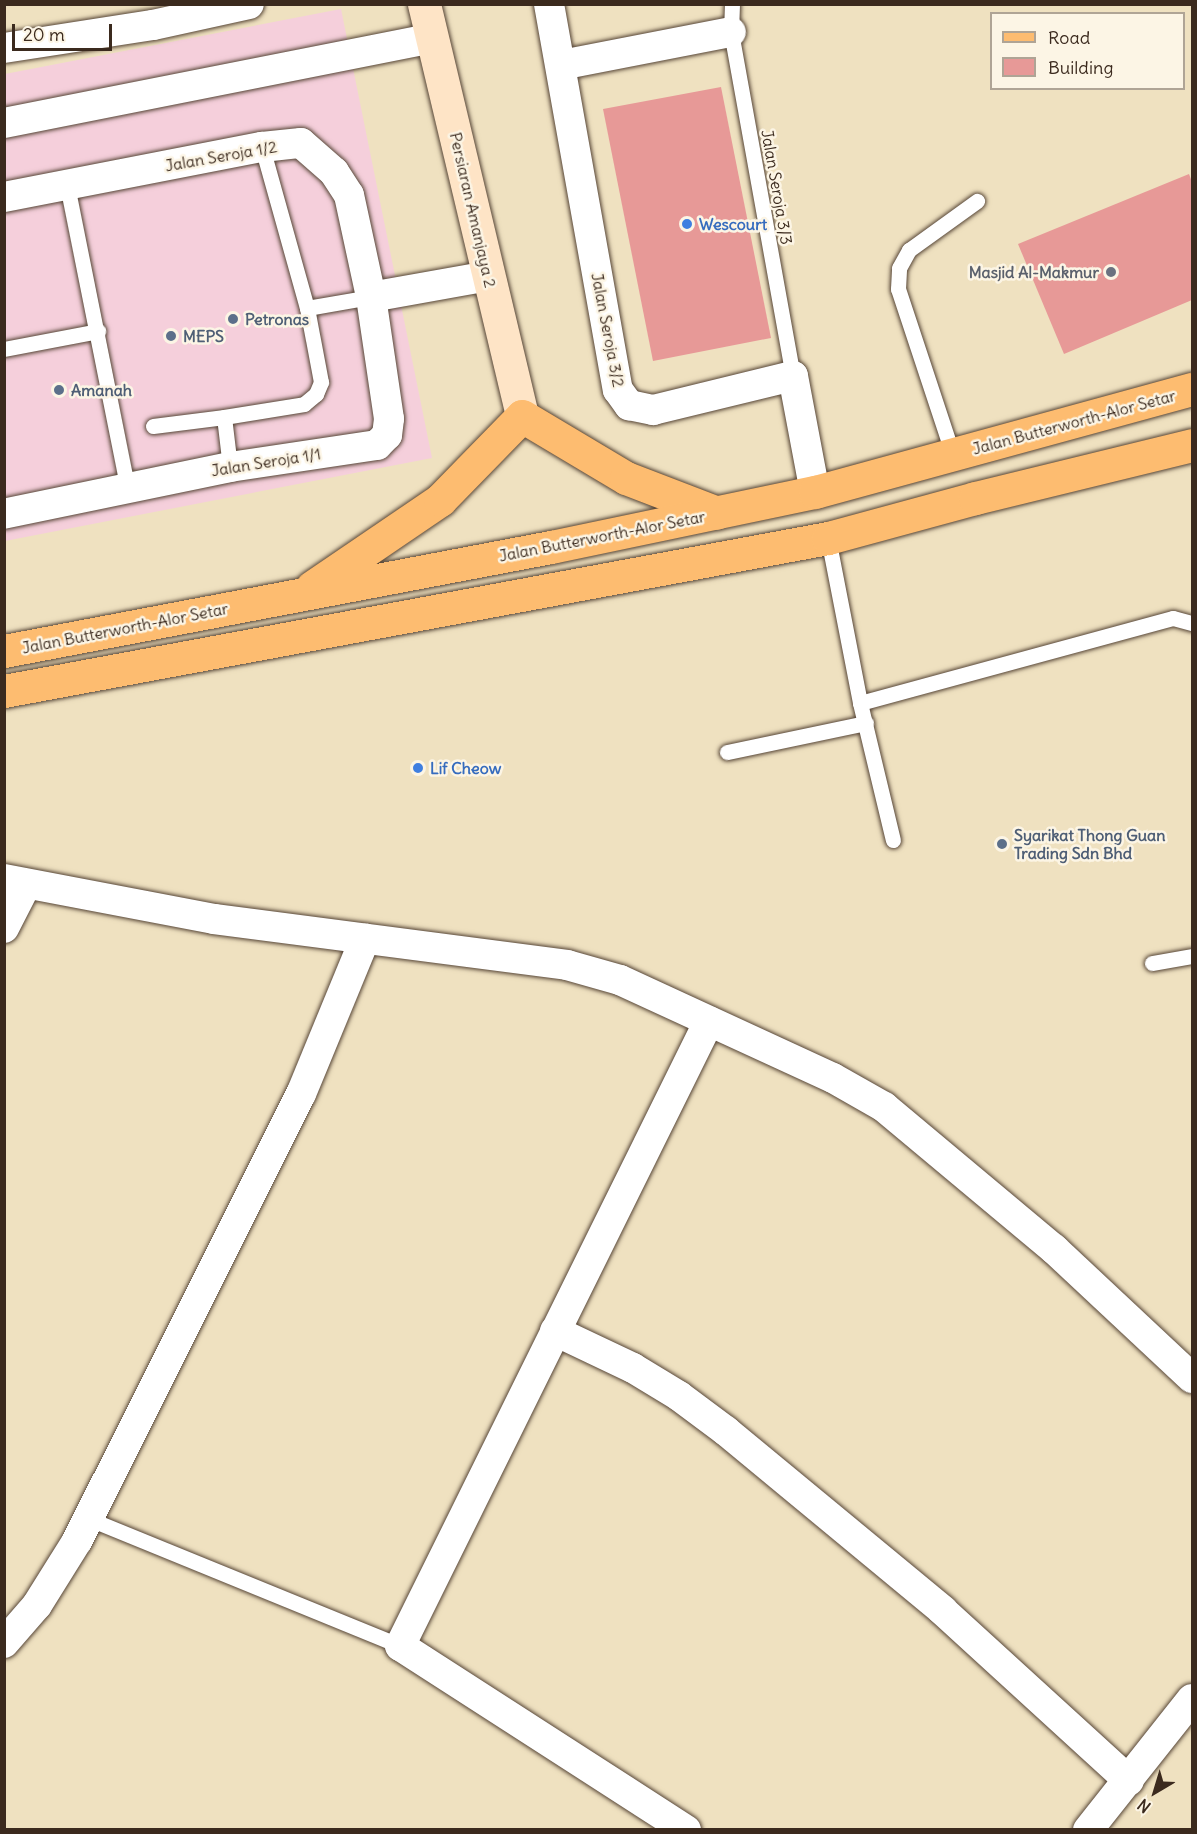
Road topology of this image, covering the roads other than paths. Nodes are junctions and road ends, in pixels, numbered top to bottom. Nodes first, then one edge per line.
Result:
1 (249, 4) edge
2 (424, 4) edge
3 (549, 4) edge
4 (732, 18) edge
5 (433, 38) junction
6 (4, 48) edge
7 (561, 65) junction
8 (4, 123) edge
9 (262, 147) junction
10 (68, 185) junction
11 (4, 197) edge
12 (977, 201) dead end
13 (489, 276) junction
14 (372, 297) junction
15 (307, 308) junction
16 (98, 331) junction
17 (4, 349) edge
18 (792, 376) junction
19 (1192, 389) edge
20 (224, 417) junction
21 (522, 417) junction
22 (153, 426) dead end
23 (1192, 447) edge
24 (953, 455) junction
25 (230, 467) junction
26 (128, 489) junction
27 (815, 492) junction
28 (717, 513) junction
29 (4, 514) edge
30 (828, 538) junction
31 (300, 595) junction
32 (1192, 622) edge
33 (4, 651) edge
34 (4, 691) edge
35 (860, 704) junction
36 (866, 723) junction
37 (727, 752) dead end
38 (893, 840) dead end
39 (15, 882) edge
40 (4, 928) edge
41 (365, 939) junction
42 (1192, 956) edge
43 (1152, 963) dead end
44 (709, 1021) junction
45 (555, 1331) junction
46 (1192, 1378) edge
47 (87, 1518) junction
48 (4, 1643) edge
49 (400, 1646) junction
50 (1192, 1699) edge
51 (1129, 1781) junction
52 (686, 1830) edge
53 (1088, 1830) edge

1 - 6 street
2 - 5 street, Persiaran Amanjaya 2
3 - 7 street, Jalan Seroja 3/2
4 - 7 street
4 - 18 lane, Jalan Seroja 3/3
5 - 8 street
5 - 13 street, Persiaran Amanjaya 2
7 - 18 street, Jalan Seroja 3/2
9 - 10 street, Jalan Seroja 1/2
9 - 14 street, Jalan Seroja 1/2
9 - 15 lane
10 - 11 street, Jalan Seroja 1/2
10 - 16 lane
12 - 24 lane
13 - 14 street
13 - 21 street, Persiaran Amanjaya 2
14 - 15 lane
14 - 25 street, Jalan Seroja 1/1
15 - 20 lane
16 - 17 lane
16 - 26 lane
18 - 27 street
19 - 24 main road, Jalan Butterworth-Alor Setar
20 - 22 lane
20 - 25 lane
21 - 28 main road
21 - 31 main road
23 - 30 main road
24 - 27 main road, Jalan Butterworth-Alor Setar
25 - 26 street, Jalan Seroja 1/1
26 - 29 street, Jalan Seroja 1/1
27 - 28 main road, Jalan Butterworth-Alor Setar
28 - 31 main road, Jalan Butterworth-Alor Setar
30 - 34 main road
30 - 35 lane
31 - 33 main road, Jalan Butterworth-Alor Setar
32 - 35 lane
35 - 36 lane
36 - 37 lane
36 - 38 lane
39 - 40 street
39 - 41 street
41 - 44 street
41 - 47 street
42 - 43 lane
44 - 45 street
44 - 46 street
45 - 49 street
45 - 51 street
47 - 48 street
47 - 49 lane
49 - 52 street
50 - 51 street
51 - 53 street

